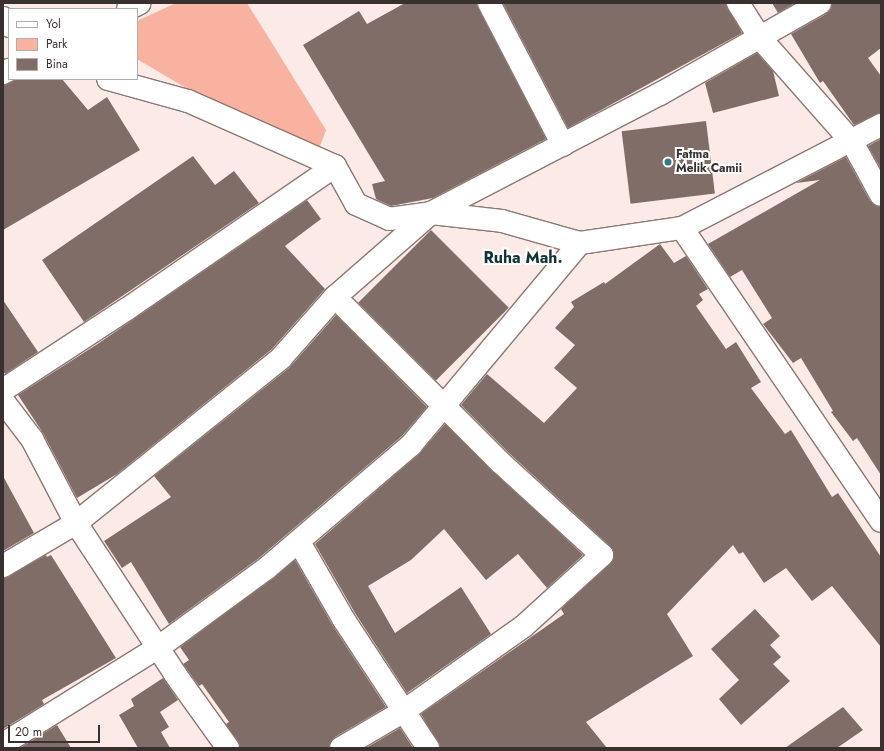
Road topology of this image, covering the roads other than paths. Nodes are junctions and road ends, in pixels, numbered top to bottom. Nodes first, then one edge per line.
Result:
1 (140, 3) edge
2 (489, 3) edge
3 (738, 3) edge
4 (820, 3) edge
5 (130, 8) edge
6 (760, 38) junction
7 (112, 80) edge
8 (881, 125) edge
9 (852, 142) junction
10 (562, 145) junction
11 (335, 166) junction
12 (881, 195) edge
13 (431, 213) junction
14 (682, 228) junction
15 (580, 243) junction
16 (335, 297) junction
17 (3, 390) edge
18 (3, 401) edge
19 (445, 406) junction
20 (881, 521) edge
21 (76, 523) junction
22 (299, 542) junction
23 (3, 566) edge
24 (159, 647) junction
25 (404, 711) junction
26 (3, 744) edge
27 (228, 748) edge
28 (341, 748) edge
29 (428, 748) edge

1 - 5 street
2 - 10 street
3 - 6 street
4 - 6 street
6 - 9 street
6 - 10 street
7 - 11 street
8 - 9 street
9 - 12 street
9 - 14 street
10 - 13 street
11 - 13 street
11 - 17 street
13 - 15 street
13 - 16 street
14 - 15 street
14 - 20 street
15 - 19 street
16 - 19 street
16 - 21 street
18 - 21 street
19 - 22 street
19 - 25 street
21 - 23 street
21 - 24 street
22 - 24 street
22 - 25 street
24 - 26 street
24 - 27 street
25 - 28 street
25 - 29 street

